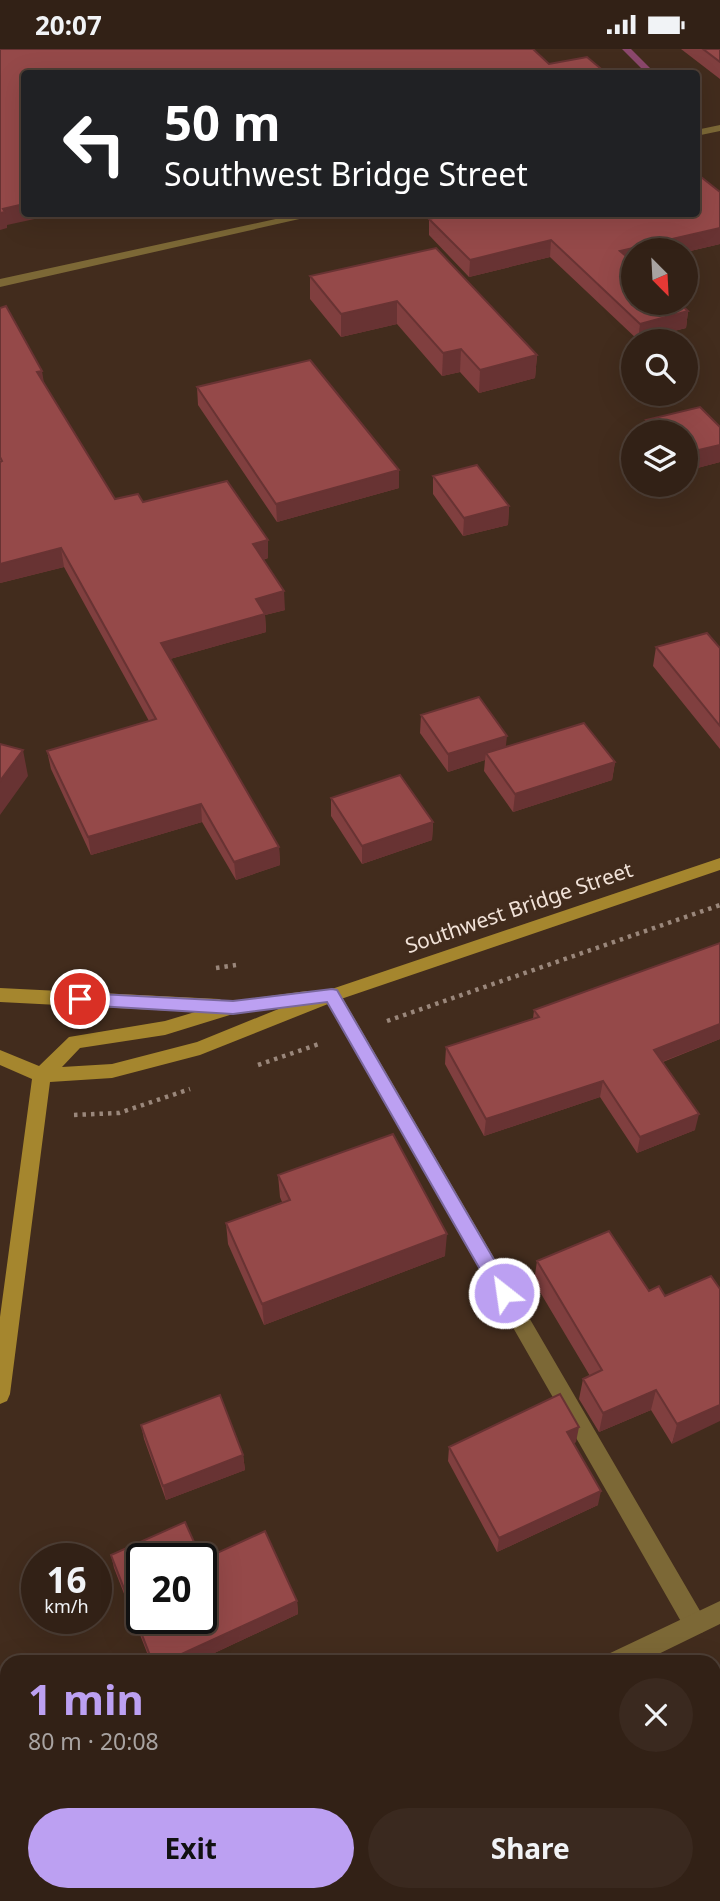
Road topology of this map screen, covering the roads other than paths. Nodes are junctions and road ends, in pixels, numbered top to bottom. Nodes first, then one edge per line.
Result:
1 (720, 128) edge
2 (700, 132) edge
3 (303, 217) edge
4 (0, 283) edge
5 (720, 864) edge
6 (0, 995) edge
7 (332, 995) junction
8 (233, 1007) junction
9 (0, 1057) edge
10 (42, 1075) junction
11 (0, 1394) edge
12 (720, 1612) edge
13 (695, 1624) junction
14 (631, 1655) edge

1 - 2 street
3 - 4 street
5 - 7 street, Southwest Bridge Street
6 - 8 street
7 - 8 street, Southwest Bridge Street
7 - 10 street, Southwest Bridge Street
7 - 13 street
8 - 10 street, Southwest Bridge Street
9 - 10 street
10 - 11 street
12 - 13 street
13 - 14 street

